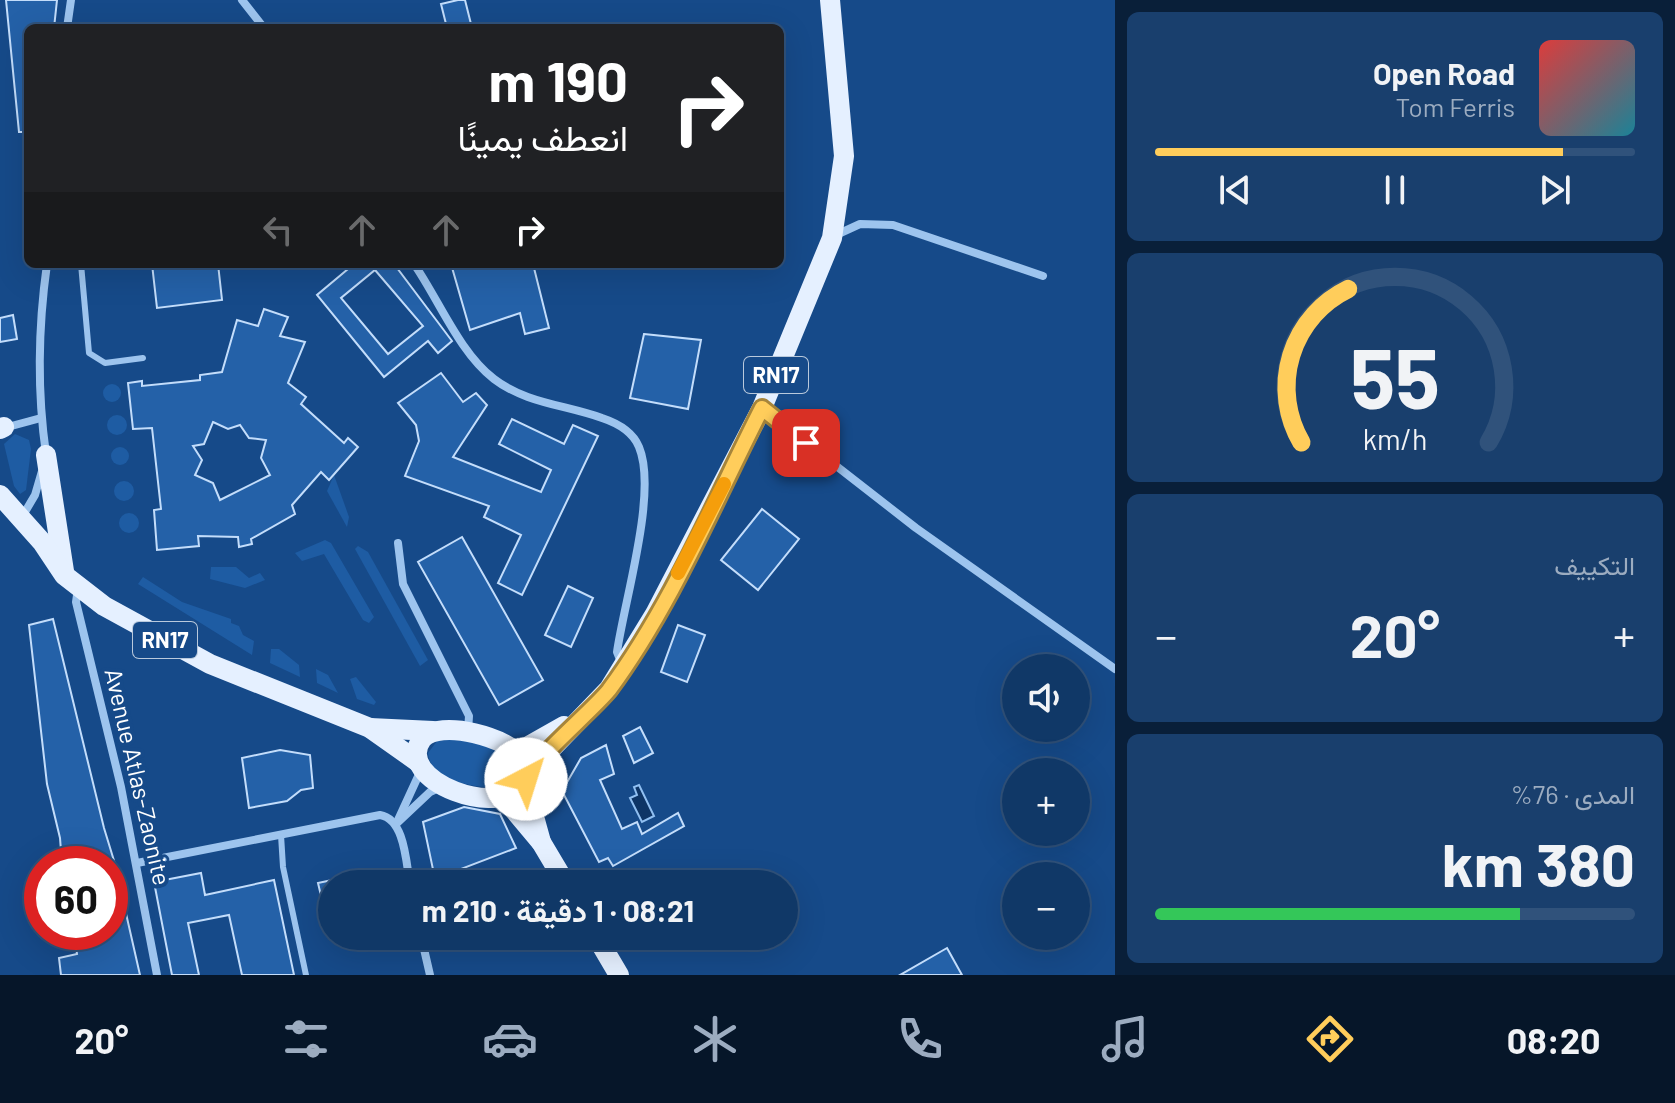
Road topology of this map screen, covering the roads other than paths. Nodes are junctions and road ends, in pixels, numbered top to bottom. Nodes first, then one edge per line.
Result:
1 (71, 0) edge
2 (242, 0) edge
3 (830, 0) edge
4 (68, 24) edge
5 (261, 24) edge
6 (832, 238) junction
7 (46, 268) edge
8 (81, 268) edge
9 (417, 268) edge
10 (1043, 276) dead end
11 (143, 358) dead end
12 (762, 408) junction
13 (41, 418) junction
14 (1, 430) edge
15 (46, 455) junction
16 (0, 493) edge
17 (21, 518) junction
18 (398, 543) dead end
19 (71, 581) junction
20 (625, 665) junction
21 (1115, 669) edge
22 (589, 713) junction
23 (370, 728) junction
24 (433, 731) junction
25 (468, 732) junction
26 (518, 752) junction
27 (419, 766) junction
28 (526, 777) junction
29 (445, 786) junction
30 (505, 799) junction
31 (396, 824) junction
32 (281, 835) junction
33 (541, 842) junction
34 (137, 863) junction
35 (407, 870) edge
36 (558, 870) edge
37 (424, 950) edge
38 (604, 950) edge
39 (157, 975) edge
40 (306, 975) edge
41 (430, 975) edge
42 (619, 975) edge

1 - 4 street
2 - 5 street
3 - 6 main road, RN17
6 - 10 street
6 - 12 main road, RN17
7 - 13 street
8 - 11 lane
9 - 20 street
12 - 20 main road, RN17
12 - 21 street
13 - 14 street
13 - 15 street
15 - 17 street
15 - 19 main road
16 - 17 main road, RN17
17 - 19 main road, RN17
18 - 25 street
19 - 23 main road, RN17
19 - 34 street, Avenue Atlas-Zaonite
20 - 22 main road, RN17
22 - 26 main road, RN17
22 - 28 main road, RN17
23 - 24 main road, RN17
23 - 27 main road, RN17
24 - 25 main road, RN17
24 - 27 main road
25 - 26 main road, RN17
26 - 28 main road
27 - 29 main road, RN17
27 - 31 street
28 - 30 main road, RN17
28 - 33 main road
29 - 30 main road, RN17
29 - 31 street
30 - 33 main road
31 - 32 street
31 - 35 street
32 - 34 street
32 - 40 lane
33 - 36 main road
34 - 39 street, Avenue Atlas-Zaonite
37 - 41 street
38 - 42 main road

